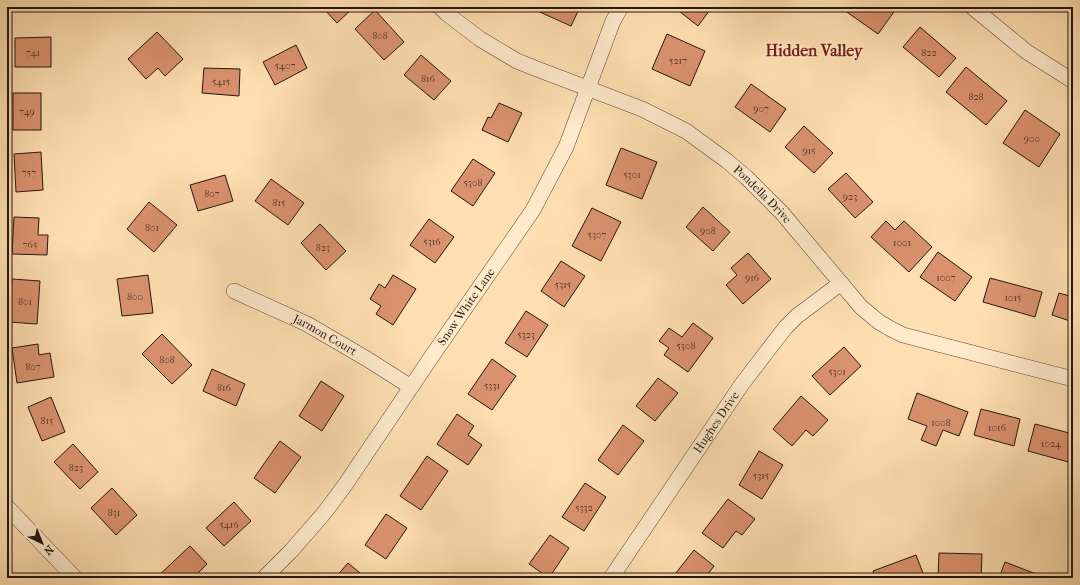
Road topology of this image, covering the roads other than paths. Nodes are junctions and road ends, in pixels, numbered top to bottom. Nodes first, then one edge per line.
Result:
1 (440, 7) edge
2 (621, 7) edge
3 (972, 7) edge
4 (1073, 81) edge
5 (588, 88) junction
6 (841, 283) junction
7 (234, 291) dead end
8 (1073, 379) edge
9 (411, 387) junction
10 (7, 507) edge
11 (75, 578) edge
12 (264, 578) edge
13 (611, 578) edge

1 - 5 street, Pondella Drive
2 - 5 street, Snow White Lane
3 - 4 street
5 - 6 street, Pondella Drive
5 - 9 street, Snow White Lane
6 - 8 street, Pondella Drive
6 - 13 street, Hughes Drive
7 - 9 street, Jarmon Court
9 - 12 street, Snow White Lane
10 - 11 street

